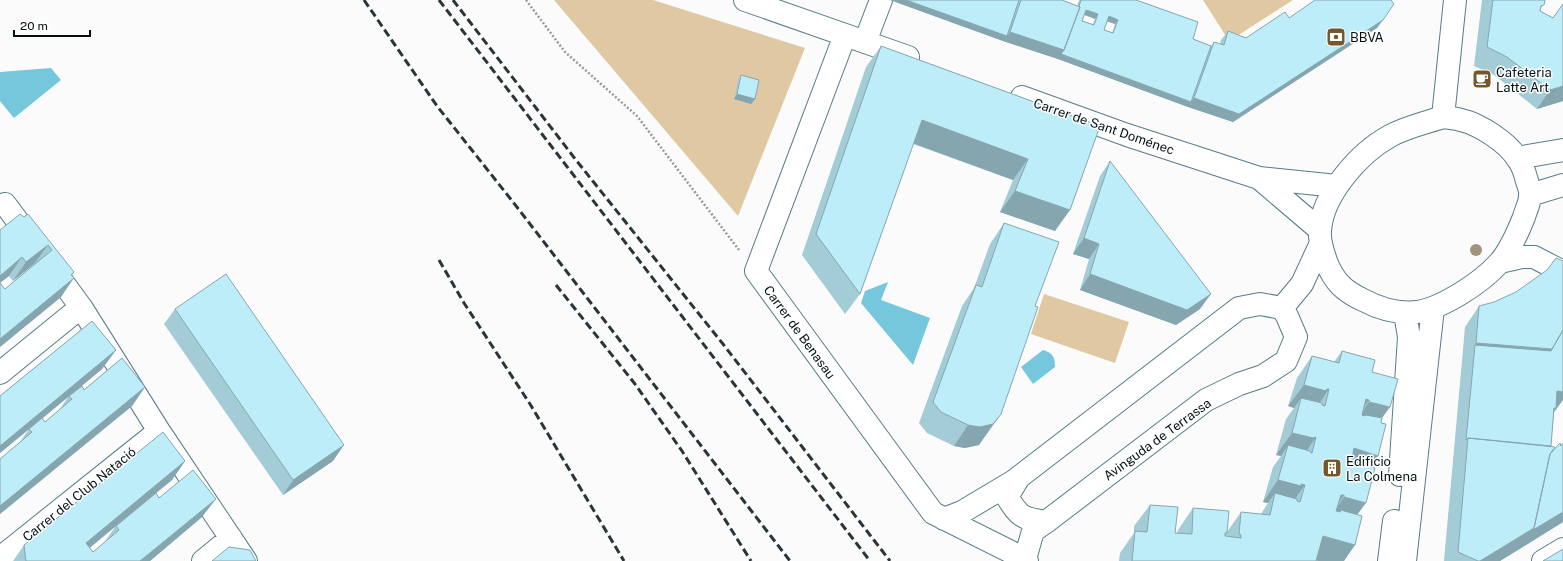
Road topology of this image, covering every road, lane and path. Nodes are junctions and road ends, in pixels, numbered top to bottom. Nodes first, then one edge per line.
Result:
1 (526, 0) edge
2 (745, 0) edge
3 (881, 0) edge
4 (1455, 0) edge
5 (845, 35) junction
6 (865, 42) junction
7 (925, 63) edge
8 (1000, 90) edge
9 (1443, 117) junction
10 (1563, 150) edge
11 (1517, 158) junction
12 (1259, 178) junction
13 (1563, 185) edge
14 (1337, 186) junction
15 (1530, 195) junction
16 (2, 205) edge
17 (1320, 238) junction
18 (1500, 262) junction
19 (756, 271) junction
20 (1563, 272) edge
21 (81, 307) junction
22 (1282, 308) junction
23 (1433, 308) junction
24 (1405, 312) junction
25 (0, 373) edge
26 (159, 431) junction
27 (1019, 476) junction
28 (944, 518) junction
29 (1046, 522) junction
30 (231, 538) junction
31 (1563, 549) edge
32 (0, 558) edge
33 (1026, 560) edge
34 (203, 561) edge
35 (246, 561) edge
36 (1389, 561) edge
37 (1405, 561) edge
38 (1543, 561) edge

1 - 19 path
2 - 5 street
3 - 6 street
4 - 9 street
5 - 6 street
5 - 19 street, Carrer de Benasau
6 - 7 street
8 - 12 street, Carrer de Sant Doménec
9 - 11 street
9 - 14 street
10 - 11 street
11 - 15 street
12 - 14 street, Carrer de Sant Doménec
12 - 17 street, Carrer de Sant Doménec
13 - 15 street
14 - 17 street
15 - 18 street
16 - 21 street
17 - 22 street
17 - 24 street
18 - 20 street
18 - 23 street
19 - 28 street, Carrer de Benasau
21 - 25 street
21 - 26 street
22 - 27 street
22 - 29 street, Avinguda de Terrassa
23 - 24 street
23 - 37 street
24 - 36 street
26 - 30 street
26 - 32 street, Carrer del Club Natació
27 - 28 street
27 - 29 street
28 - 33 street, Carrer de Benasau
29 - 33 street, Avinguda de Terrassa
30 - 34 street
30 - 35 street
31 - 38 street

